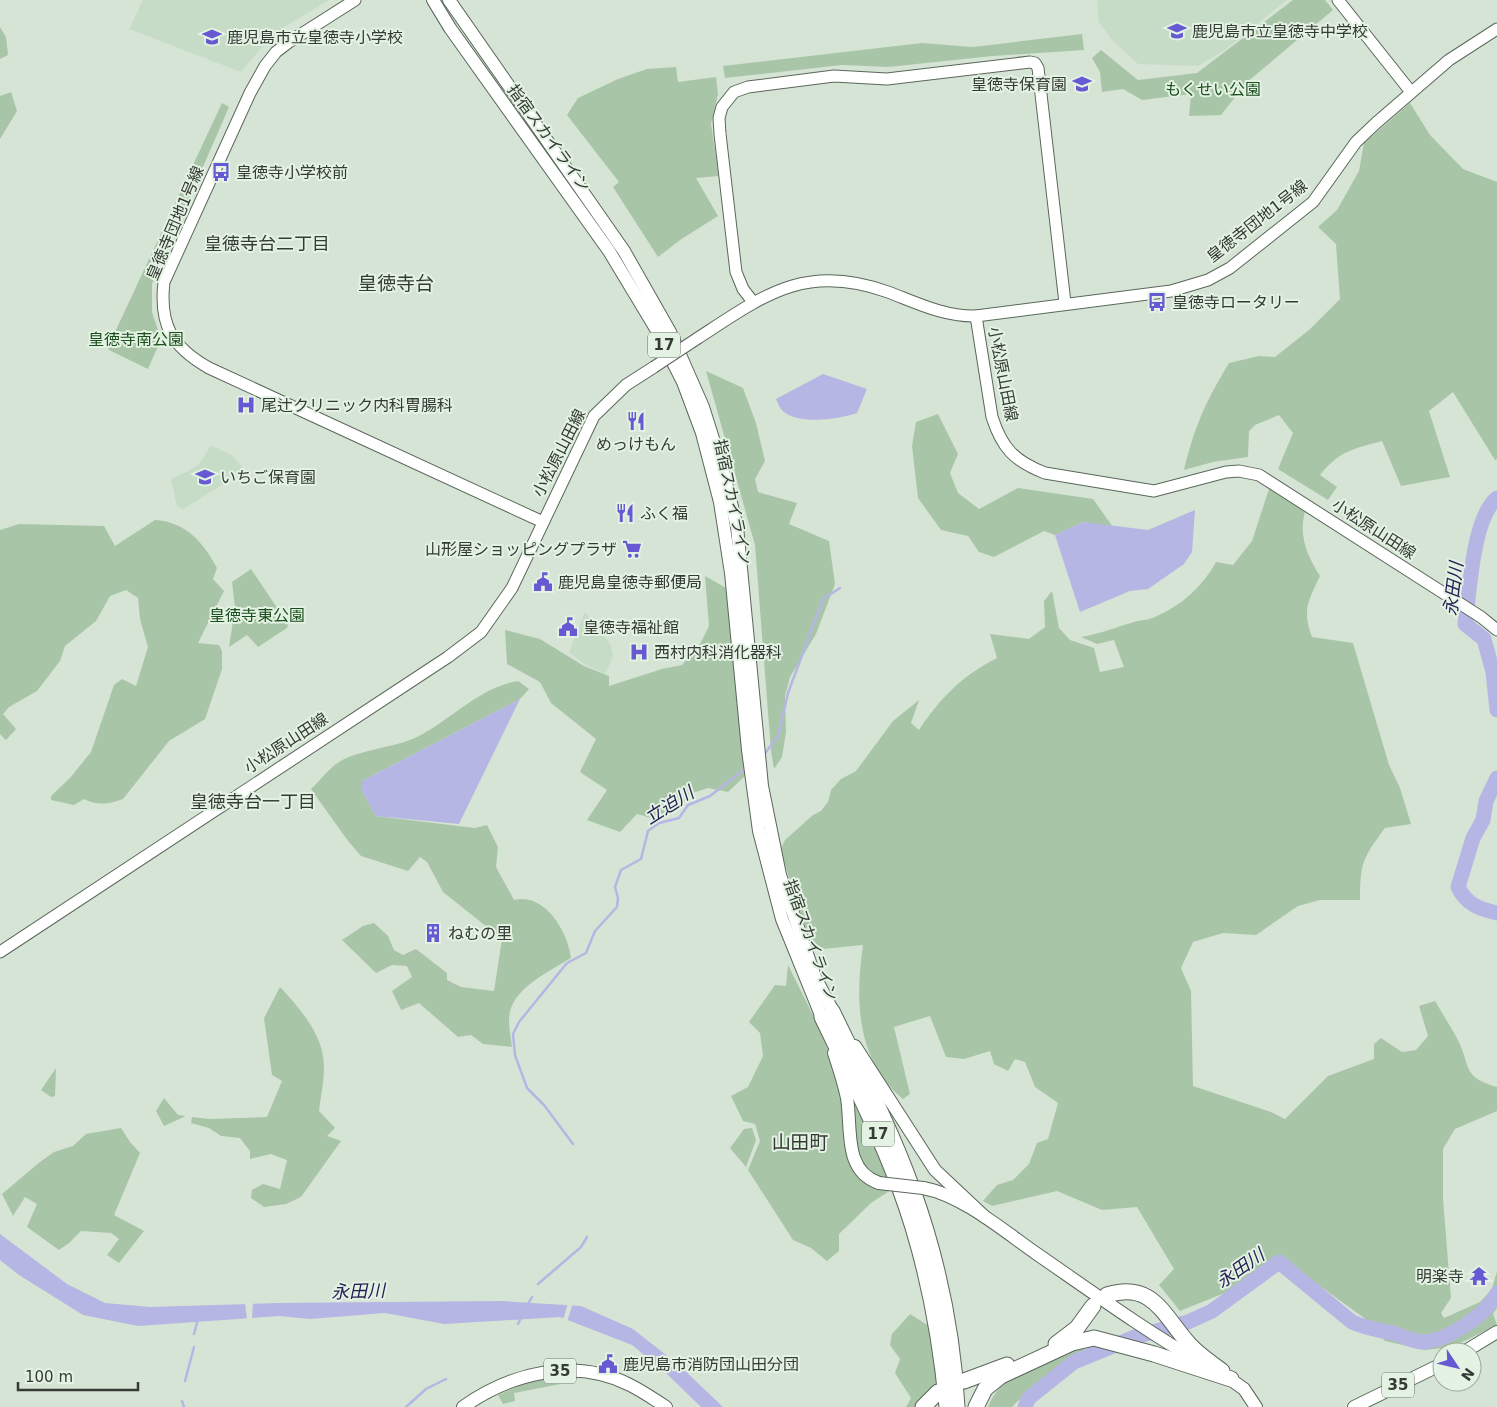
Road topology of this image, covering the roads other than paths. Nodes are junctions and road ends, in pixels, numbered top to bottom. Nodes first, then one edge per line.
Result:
1 (355, 0) edge
2 (432, 0) edge
3 (449, 0) edge
4 (1338, 0) edge
5 (1497, 29) edge
6 (1411, 92) junction
7 (754, 302) junction
8 (1065, 303) junction
9 (976, 316) junction
10 (543, 522) junction
11 (1497, 630) edge
12 (753, 746) junction
13 (0, 952) edge
14 (827, 1014) junction
15 (986, 1217) junction
16 (1107, 1295) dead end
17 (937, 1299) junction
18 (1093, 1306) dead end
19 (1497, 1332) edge
20 (1480, 1342) edge
21 (1432, 1369) edge
22 (1230, 1379) junction
23 (964, 1381) dead end
24 (938, 1392) dead end
25 (463, 1407) edge
26 (666, 1407) edge
27 (922, 1407) edge
28 (947, 1407) edge
29 (957, 1407) edge
30 (976, 1407) edge
31 (1256, 1407) edge
32 (1354, 1407) edge

1 - 10 street, 皇徳寺団地1号線
2 - 12 main road, 指宿スカイライン / 17
3 - 12 main road, 指宿スカイライン / 17
4 - 6 street
5 - 6 street, 皇徳寺団地1号線
6 - 8 street, 皇徳寺団地1号線
7 - 8 street
7 - 9 street, 小松原山田線
7 - 10 street, 小松原山田線, bridge
8 - 9 street, 皇徳寺団地1号線
9 - 11 street, 小松原山田線
10 - 13 street, 小松原山田線
12 - 14 main road, 指宿スカイライン / 17
14 - 15 main road
14 - 15 main road, bridge
14 - 17 highway, 17
15 - 22 main road
16 - 22 highway
17 - 28 highway, 17
17 - 29 highway, 17
18 - 23 highway
19 - 20 main road
21 - 32 main road, 35
22 - 30 highway
22 - 31 main road
24 - 27 highway
25 - 26 main road, 35

